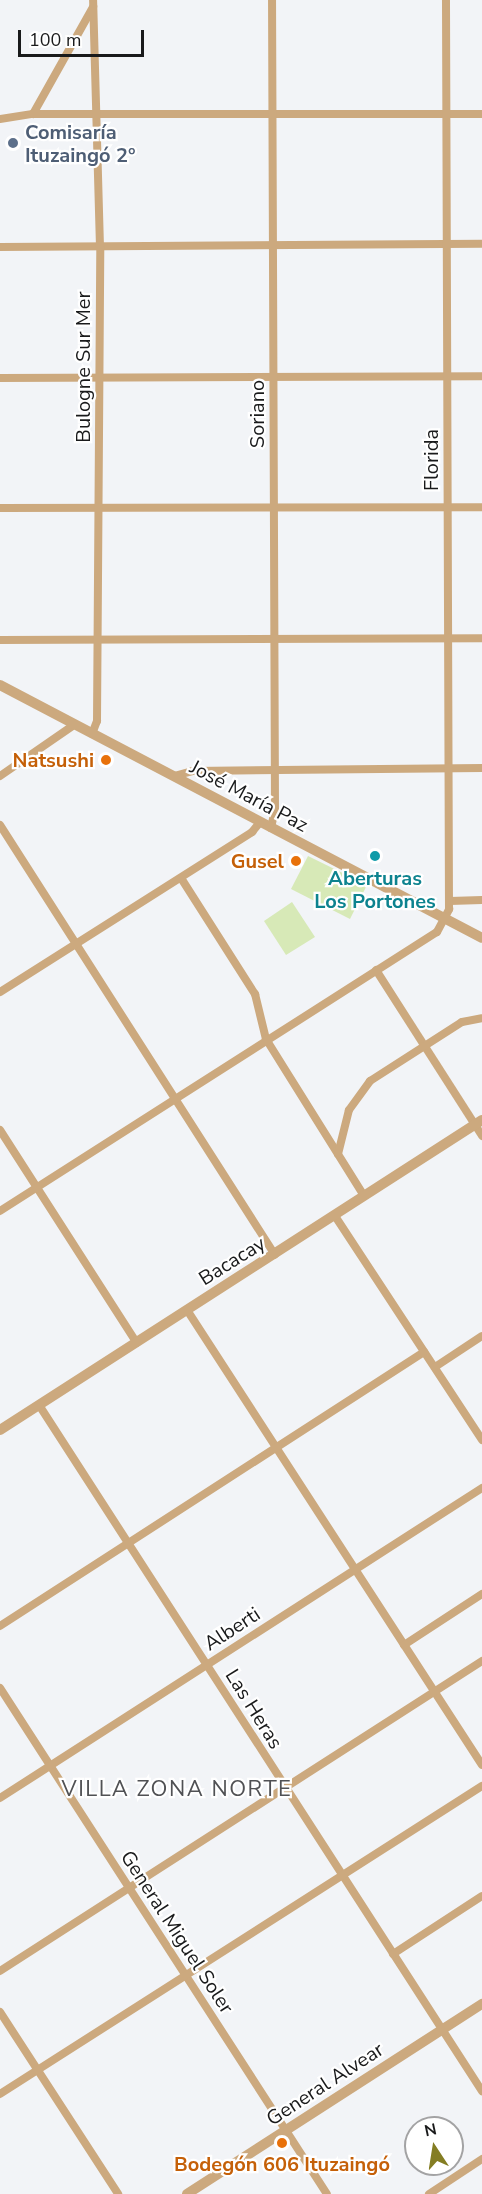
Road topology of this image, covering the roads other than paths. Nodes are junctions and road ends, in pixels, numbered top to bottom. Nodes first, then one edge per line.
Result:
1 (272, 0) edge
2 (446, 0) edge
3 (95, 2) edge
4 (272, 113) junction
5 (33, 114) junction
6 (447, 114) junction
7 (482, 114) edge
8 (99, 116) junction
9 (0, 119) edge
10 (447, 244) junction
11 (482, 244) edge
12 (272, 246) junction
13 (0, 247) edge
14 (100, 247) junction
15 (273, 376) junction
16 (448, 376) junction
17 (482, 376) edge
18 (99, 377) junction
19 (0, 378) edge
20 (98, 507) junction
21 (273, 507) junction
22 (447, 507) junction
23 (482, 507) edge
24 (0, 508) edge
25 (273, 638) junction
26 (448, 638) junction
27 (482, 638) edge
28 (0, 640) edge
29 (98, 640) junction
30 (0, 685) edge
31 (74, 725) junction
32 (92, 734) junction
33 (450, 768) junction
34 (482, 768) edge
35 (274, 770) junction
36 (0, 776) edge
37 (174, 776) junction
38 (260, 822) junction
39 (0, 825) edge
40 (271, 828) junction
41 (181, 878) junction
42 (482, 900) edge
43 (450, 901) junction
44 (444, 919) junction
45 (482, 938) edge
46 (75, 943) junction
47 (376, 970) junction
48 (0, 992) edge
49 (482, 1018) edge
50 (266, 1040) junction
51 (424, 1046) junction
52 (175, 1098) junction
53 (479, 1122) edge
54 (0, 1130) edge
55 (482, 1136) edge
56 (338, 1154) junction
57 (37, 1187) junction
58 (364, 1196) junction
59 (0, 1210) edge
60 (335, 1216) junction
61 (275, 1255) junction
62 (187, 1310) junction
63 (482, 1336) edge
64 (137, 1343) junction
65 (424, 1352) junction
66 (435, 1367) junction
67 (39, 1405) junction
68 (0, 1430) edge
69 (482, 1440) edge
70 (276, 1447) junction
71 (482, 1488) edge
72 (128, 1543) junction
73 (354, 1569) junction
74 (482, 1594) edge
75 (0, 1626) edge
76 (404, 1645) junction
77 (482, 1660) edge
78 (207, 1665) junction
79 (0, 1688) edge
80 (434, 1692) junction
81 (482, 1765) edge
82 (50, 1766) junction
83 (482, 1786) edge
84 (285, 1789) junction
85 (0, 1798) edge
86 (341, 1876) junction
87 (128, 1889) junction
88 (482, 1896) edge
89 (393, 1954) junction
90 (0, 1971) edge
91 (184, 1975) junction
92 (482, 2004) edge
93 (0, 2012) edge
94 (442, 2029) junction
95 (38, 2070) junction
96 (482, 2091) edge
97 (0, 2094) edge
98 (286, 2130) junction
99 (482, 2159) edge
100 (118, 2194) edge
101 (187, 2194) edge
102 (327, 2194) edge
103 (429, 2194) edge

1 - 4 street, Soriano
2 - 6 street, Florida
3 - 5 street
3 - 8 street, Bulogne Sur Mer
4 - 6 street
4 - 8 street
4 - 12 street, Soriano
5 - 8 street
5 - 9 street
6 - 7 street
6 - 10 street, Florida
8 - 14 street, Bulogne Sur Mer
10 - 11 street
10 - 12 street
10 - 16 street, Florida
12 - 14 street
12 - 15 street, Soriano
13 - 14 street
14 - 18 street, Bulogne Sur Mer
15 - 16 street
15 - 18 street
15 - 21 street, Soriano
16 - 17 street
16 - 22 street, Florida
18 - 19 street
18 - 20 street, Bulogne Sur Mer
20 - 21 street
20 - 24 street
20 - 29 street, Bulogne Sur Mer
21 - 22 street
21 - 25 street, Soriano
22 - 23 street
22 - 26 street, Florida
25 - 26 street
25 - 29 street
25 - 35 street, Soriano
26 - 27 street
26 - 33 street, Florida
28 - 29 street
29 - 32 street, Bulogne Sur Mer
30 - 31 street, José María Paz
31 - 32 street, José María Paz
31 - 36 street
32 - 37 street, José María Paz
33 - 34 street
33 - 35 street
33 - 43 street, Florida
35 - 37 street
35 - 40 street, Soriano
37 - 38 street, José María Paz
38 - 40 street, José María Paz
38 - 41 street
39 - 46 street
40 - 44 street, José María Paz
41 - 46 street
41 - 50 street
42 - 43 street
43 - 44 street, Florida
44 - 45 street, José María Paz
44 - 47 street
46 - 48 street
46 - 52 street
47 - 50 street
47 - 51 street
49 - 51 street
50 - 52 street
50 - 56 street
51 - 53 street
51 - 56 street
52 - 57 street
52 - 61 street
53 - 55 street
53 - 58 street, Bacacay
54 - 57 street
56 - 58 street
57 - 59 street
57 - 64 street
58 - 60 street, Bacacay
60 - 61 street, Bacacay
60 - 65 street
61 - 62 street, Bacacay
62 - 64 street, Bacacay
62 - 70 street
63 - 66 street
64 - 67 street, Bacacay
65 - 66 street
65 - 70 street
66 - 69 street
67 - 68 street, Bacacay
67 - 72 street, Las Heras
70 - 72 street
70 - 73 street
71 - 73 street, Alberti
72 - 75 street
72 - 78 street, Las Heras
73 - 76 street
73 - 78 street, Alberti
74 - 76 street
76 - 80 street
77 - 80 street
78 - 82 street, Alberti
78 - 84 street, Las Heras
79 - 82 street, General Miguel Soler
80 - 81 street
80 - 84 street
82 - 85 street, Alberti
82 - 87 street, General Miguel Soler
83 - 86 street
84 - 86 street, Las Heras
84 - 87 street
86 - 89 street, Las Heras
86 - 91 street
87 - 90 street
87 - 91 street, General Miguel Soler
88 - 89 street
89 - 94 street, Las Heras
91 - 95 street
91 - 98 street, General Miguel Soler
92 - 94 street, General Alvear
93 - 95 street
94 - 96 street, Las Heras
94 - 98 street, General Alvear
95 - 97 street
95 - 100 street
98 - 101 street, General Alvear
98 - 102 street, General Miguel Soler
99 - 103 street

